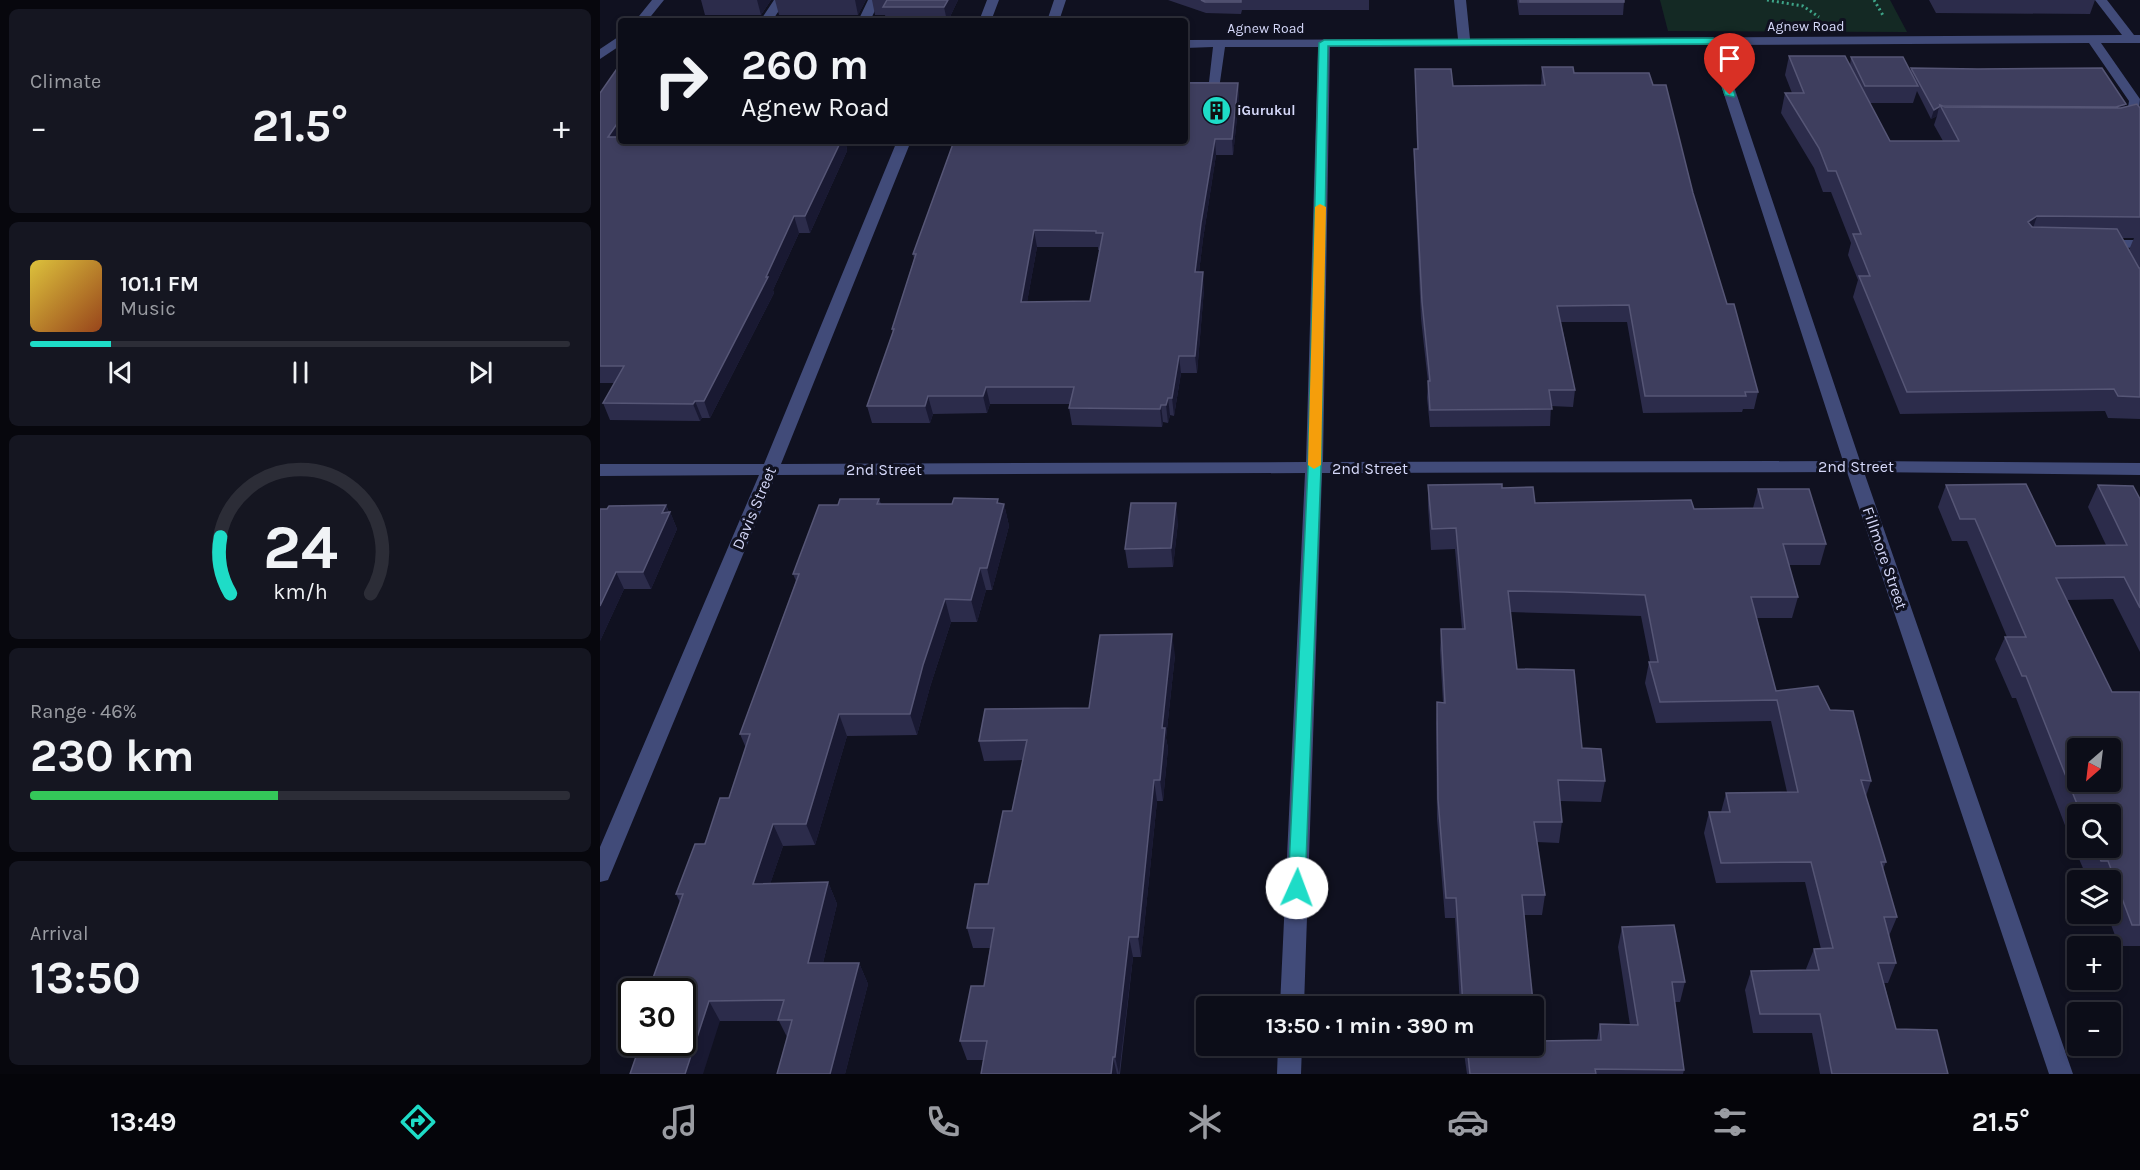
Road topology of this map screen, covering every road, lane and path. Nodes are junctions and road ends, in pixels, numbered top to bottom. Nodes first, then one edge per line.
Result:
1 (658, 0) edge
2 (780, 0) edge
3 (874, 0) edge
4 (993, 0) edge
5 (1060, 0) edge
6 (1460, 0) edge
7 (1767, 0) edge
8 (1874, 0) edge
9 (2101, 0) edge
10 (643, 18) edge
11 (768, 18) edge
12 (865, 18) edge
13 (986, 18) edge
14 (1054, 18) edge
15 (1822, 19) dead end
16 (1889, 25) dead end
17 (2092, 39) junction
18 (2136, 39) edge
19 (1713, 41) junction
20 (618, 42) edge
21 (1464, 42) junction
22 (618, 43) edge
23 (1324, 43) junction
24 (600, 44) edge
25 (1188, 44) edge
26 (1219, 44) junction
27 (600, 55) edge
28 (1188, 86) edge
29 (2102, 122) edge
30 (903, 144) edge
31 (2083, 243) edge
32 (2115, 244) junction
33 (2140, 244) edge
34 (2125, 261) edge
35 (1853, 466) junction
36 (1314, 468) junction
37 (2140, 469) edge
38 (600, 470) edge
39 (770, 470) junction
40 (600, 873) edge
41 (1292, 996) edge
42 (1290, 1056) edge
43 (1289, 1074) edge
44 (2061, 1074) edge

1 - 10 street
2 - 11 street
3 - 12 street
4 - 13 street
5 - 14 street
6 - 21 street
7 - 15 path
8 - 16 path
9 - 18 street
17 - 18 street, Agnew Road
17 - 19 street, Agnew Road
17 - 29 street
19 - 21 street, Agnew Road
19 - 35 street, Fillmore Street
20 - 24 street
21 - 23 street, Agnew Road
22 - 27 street
23 - 26 street, Agnew Road
23 - 36 street
25 - 26 street, Agnew Road
26 - 28 street
30 - 39 street, Davis Street
31 - 32 street
32 - 33 street
32 - 34 street
35 - 36 street, 2nd Street
35 - 37 street, 2nd Street
35 - 44 street, Fillmore Street
36 - 39 street, 2nd Street
36 - 41 street
38 - 39 street, 2nd Street
39 - 40 street, Davis Street
42 - 43 street

